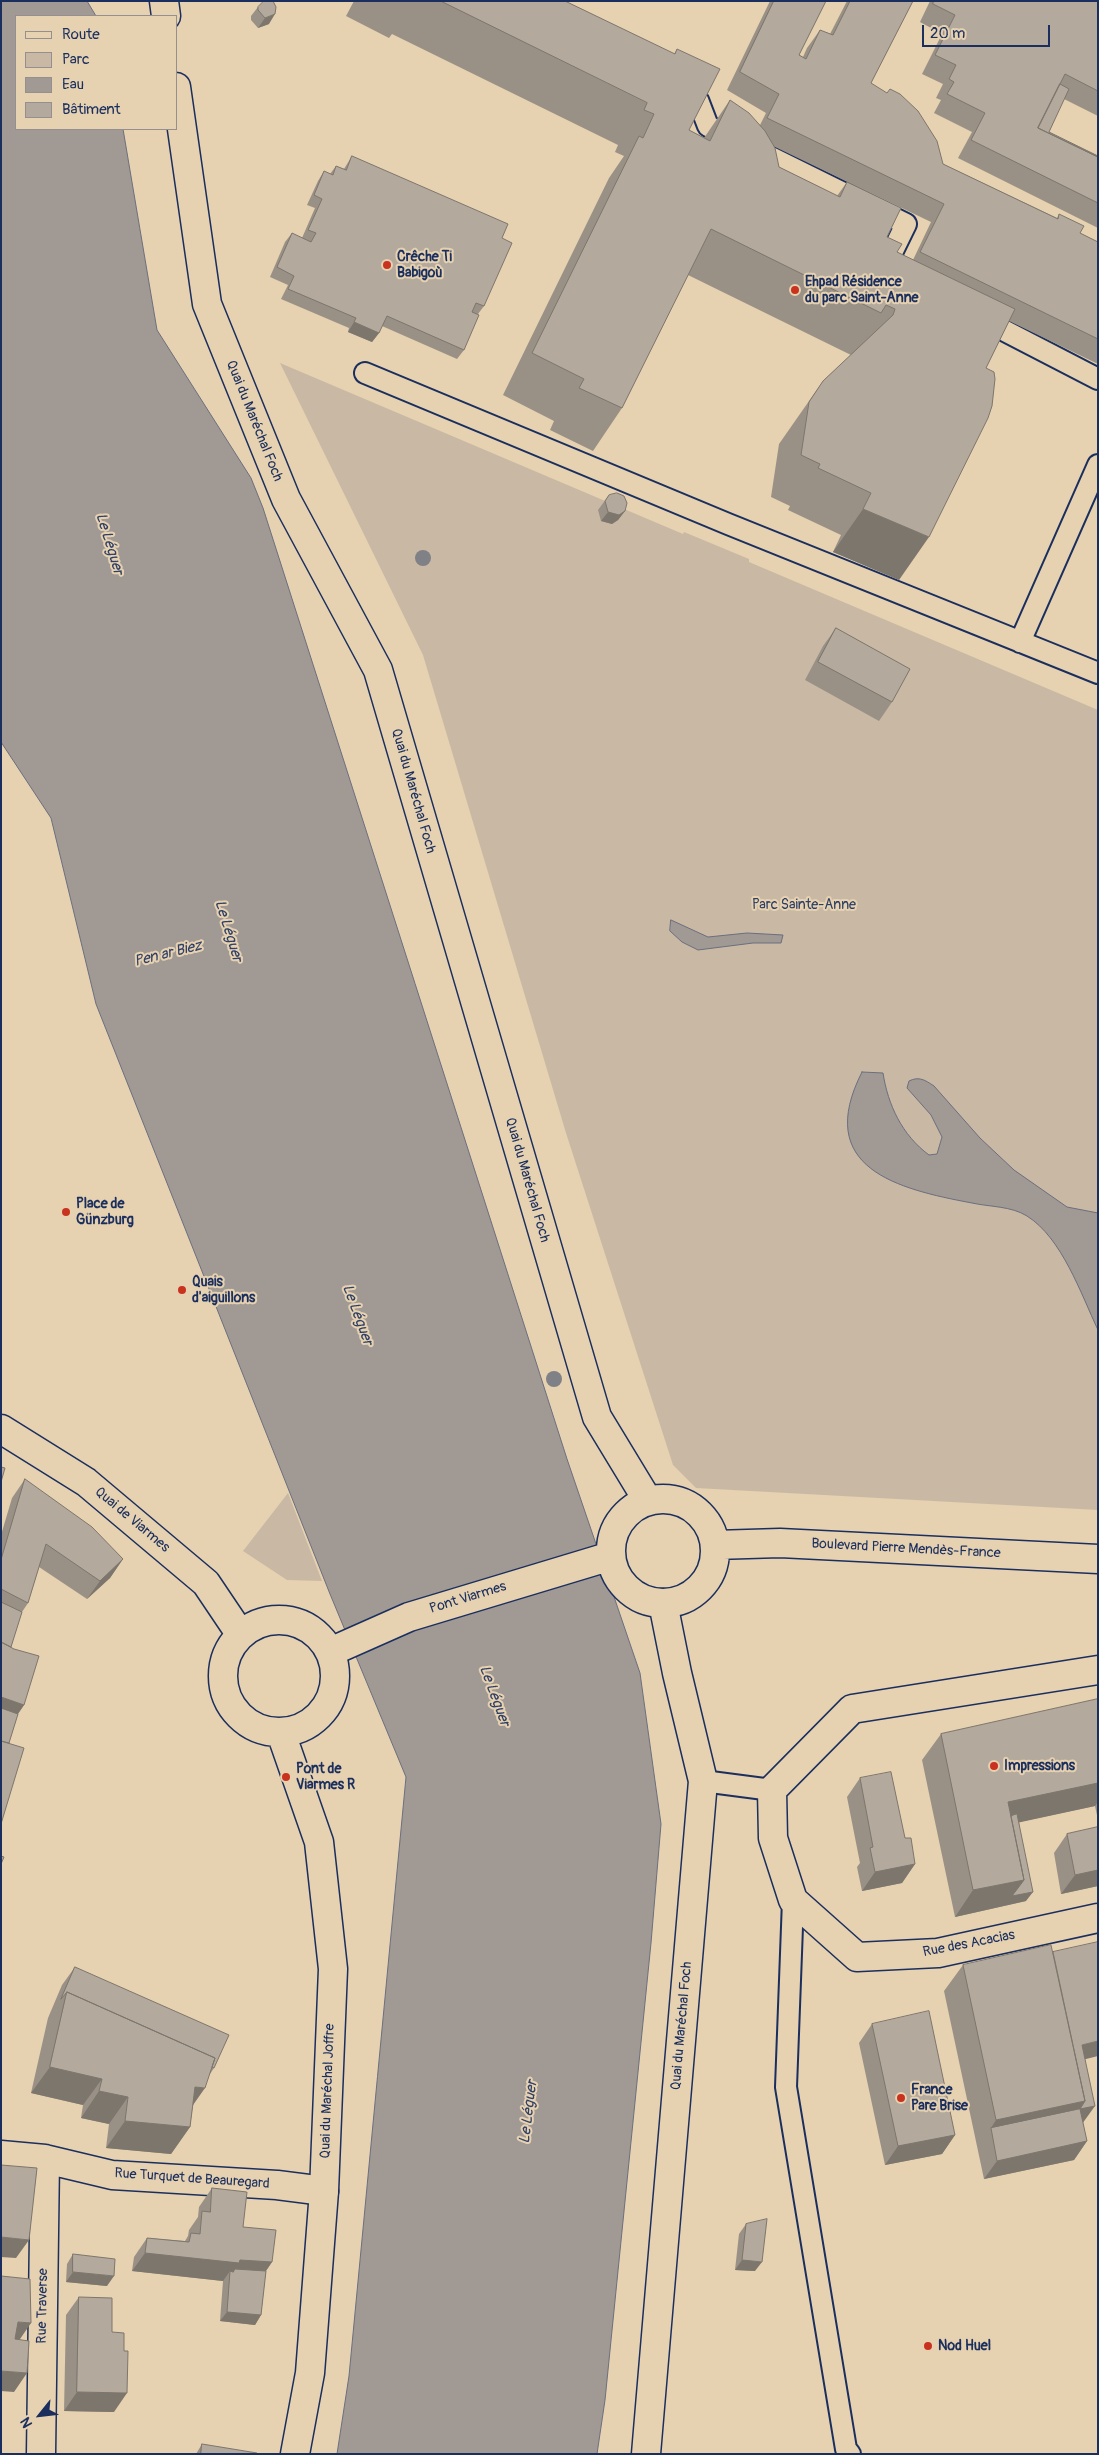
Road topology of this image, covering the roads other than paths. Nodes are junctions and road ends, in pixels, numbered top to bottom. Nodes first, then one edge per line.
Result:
1 (164, 1) edge
2 (166, 15) edge
3 (664, 82) edge
4 (178, 101) edge
5 (903, 278) edge
6 (965, 310) edge
7 (365, 373) dead end
8 (1098, 379) edge
9 (1098, 465) edge
10 (1020, 642) junction
11 (1098, 673) edge
12 (1, 1429) edge
13 (648, 1501) junction
14 (715, 1545) junction
15 (606, 1558) junction
16 (1098, 1559) edge
17 (663, 1603) junction
18 (241, 1635) junction
19 (337, 1649) junction
20 (1098, 1670) edge
21 (281, 1733) junction
22 (703, 1781) junction
23 (772, 1790) junction
24 (793, 1900) junction
25 (1098, 1918) edge
26 (1, 2155) edge
27 (45, 2159) junction
28 (324, 2191) junction
29 (41, 2454) edge
30 (295, 2454) edge
31 (646, 2454) edge
32 (850, 2454) edge

1 - 2 main road
3 - 5 lane
4 - 13 main road, Quai du Maréchal Foch
6 - 8 lane
7 - 10 lane
9 - 10 lane
10 - 11 lane
12 - 18 main road, Quai de Viarmes
13 - 14 main road
13 - 15 main road
14 - 16 main road, Boulevard Pierre Mendès-France
14 - 17 main road
15 - 17 main road
15 - 19 main road, Pont Viarmes
17 - 22 main road, Quai du Maréchal Foch
18 - 19 main road
18 - 21 main road
19 - 21 main road
20 - 23 main road
21 - 28 main road, Quai du Maréchal Joffre
22 - 23 lane
22 - 31 main road, Quai du Maréchal Foch
23 - 24 main road
24 - 25 main road, Rue des Acacias
24 - 32 lane
26 - 27 main road, Rue Turquet de Beauregard
27 - 28 main road, Rue Turquet de Beauregard
27 - 29 main road, Rue Traverse
28 - 30 main road, Quai du Maréchal Joffre

